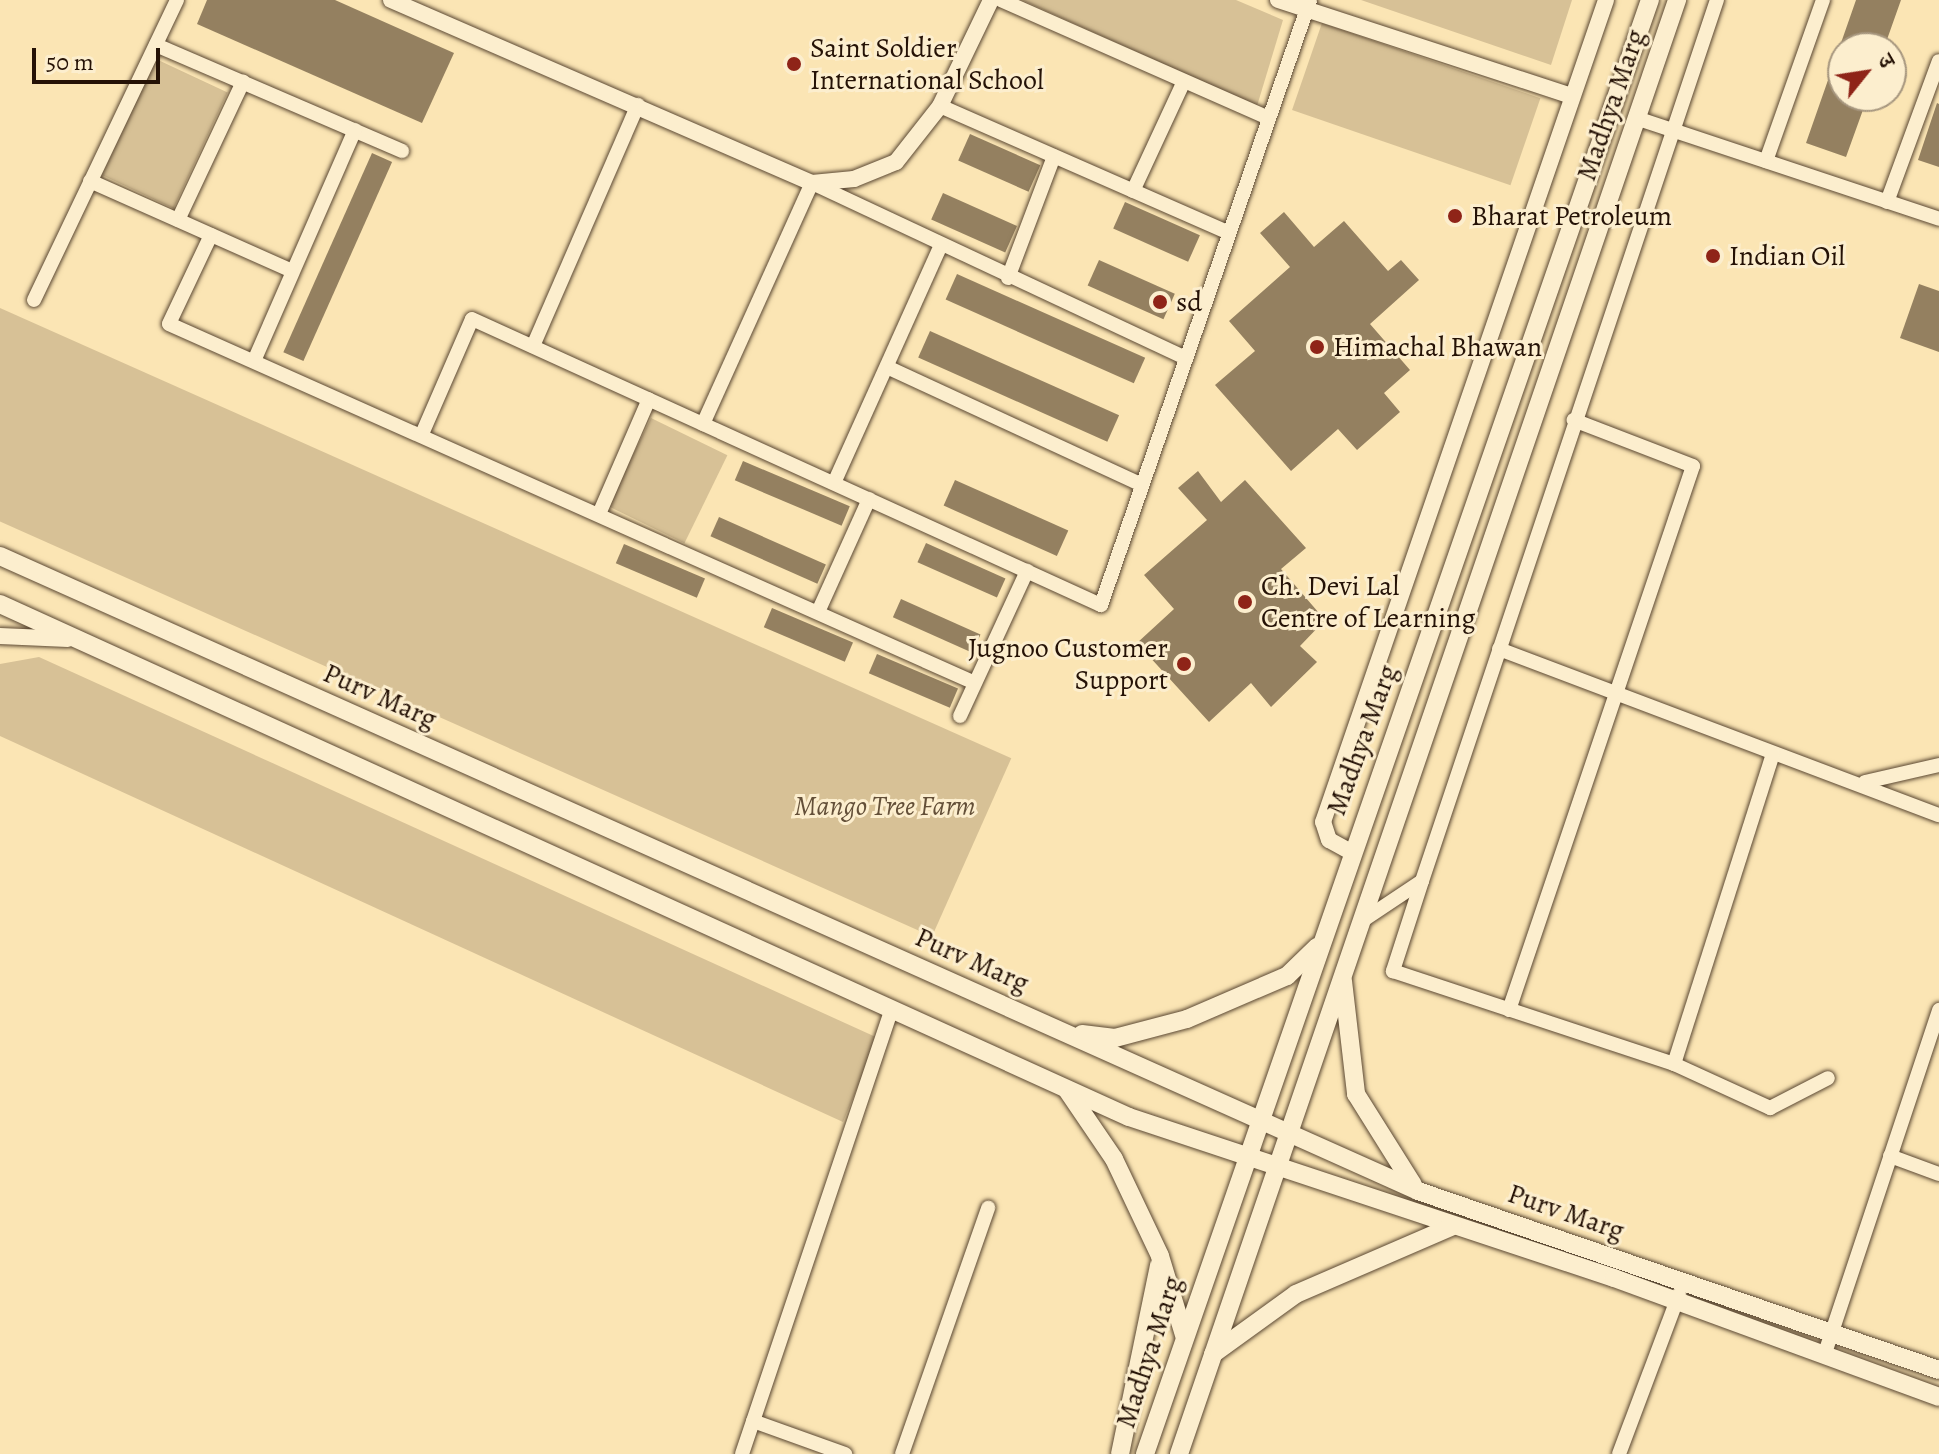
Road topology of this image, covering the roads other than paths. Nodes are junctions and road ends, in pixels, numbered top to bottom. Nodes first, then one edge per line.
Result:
1 (177, 0) edge
2 (391, 0) edge
3 (991, 0) edge
4 (1001, 0) edge
5 (1278, 0) edge
6 (1606, 0) edge
7 (1650, 0) edge
8 (1677, 0) edge
9 (1717, 0) edge
10 (1823, 0) edge
11 (1308, 6) edge
12 (156, 45) junction
13 (1938, 68) edge
14 (1184, 81) junction
15 (243, 82) junction
16 (1569, 95) junction
17 (638, 105) junction
18 (940, 106) junction
19 (1269, 118) junction
20 (1636, 118) junction
21 (355, 130) junction
22 (1672, 130) junction
23 (402, 151) dead end
24 (1054, 156) junction
25 (1766, 161) junction
26 (90, 181) junction
27 (812, 183) junction
28 (1133, 191) junction
29 (1887, 202) junction
30 (1939, 219) edge
31 (178, 220) junction
32 (1229, 233) junction
33 (211, 235) junction
34 (941, 245) junction
35 (292, 271) junction
36 (1008, 278) junction
37 (34, 300) dead end
38 (533, 346) junction
39 (1186, 358) junction
40 (254, 361) junction
41 (887, 367) junction
42 (649, 399) junction
43 (1574, 420) junction
44 (703, 424) junction
45 (422, 434) junction
46 (834, 483) junction
47 (1142, 485) junction
48 (869, 499) junction
49 (599, 514) junction
50 (0, 557) edge
51 (1027, 571) junction
52 (0, 604) edge
53 (818, 612) junction
54 (0, 636) edge
55 (82, 641) junction
56 (1499, 649) junction
57 (975, 683) junction
58 (1612, 692) junction
59 (960, 716) dead end
60 (1773, 754) junction
61 (1939, 765) edge
62 (1864, 782) junction
63 (1939, 815) edge
64 (1351, 852) junction
65 (1422, 881) junction
66 (1362, 921) junction
67 (1322, 942) junction
68 (1342, 970) junction
69 (892, 1009) junction
70 (1509, 1010) junction
71 (1939, 1010) edge
72 (1064, 1032) junction
73 (1674, 1064) junction
74 (1828, 1078) dead end
75 (1065, 1088) junction
76 (1259, 1119) junction
77 (1289, 1132) junction
78 (1890, 1156) junction
79 (1243, 1159) junction
80 (1276, 1171) junction
81 (1939, 1174) edge
82 (1418, 1191) junction
83 (988, 1208) dead end
84 (1453, 1226) junction
85 (1160, 1256) junction
86 (1683, 1283) junction
87 (1676, 1301) junction
88 (1832, 1332) junction
89 (1184, 1335) junction
90 (1213, 1354) junction
91 (1824, 1356) junction
92 (1939, 1370) edge
93 (1939, 1397) edge
94 (753, 1421) junction
95 (742, 1454) edge
96 (845, 1454) edge
97 (902, 1454) edge
98 (1120, 1454) edge
99 (1145, 1454) edge
100 (1179, 1454) edge
101 (1619, 1454) edge

1 - 12 street
2 - 17 street
3 - 18 street
4 - 14 street
5 - 11 street
6 - 16 street
7 - 64 main road, Madhya Marg
8 - 20 main road, Madhya Marg
9 - 22 street
10 - 25 street
11 - 16 street
11 - 19 street
12 - 15 street
12 - 26 street
13 - 29 street
14 - 19 street
14 - 28 street
15 - 21 street
15 - 31 street
16 - 64 street
17 - 27 street
17 - 38 street
18 - 24 street
18 - 27 street
19 - 32 street
20 - 22 street
20 - 66 main road, Madhya Marg
21 - 23 street
21 - 35 street
22 - 25 street
22 - 43 street
24 - 28 street
24 - 36 street
25 - 29 street
26 - 31 street
26 - 37 street
27 - 34 street
27 - 44 street
28 - 32 street
29 - 30 street
31 - 33 street
32 - 39 street
33 - 35 street
33 - 40 street
34 - 36 street
34 - 41 street
35 - 40 street
36 - 39 street
38 - 42 street
38 - 45 street
39 - 47 street
40 - 45 street
41 - 46 street
41 - 47 street
42 - 44 street
42 - 49 street
43 - 56 street
43 - 58 street
44 - 46 street
45 - 49 street
46 - 48 street
47 - 51 street
48 - 51 street
48 - 53 street
49 - 53 street
50 - 72 main road, Purv Marg
51 - 57 street
52 - 55 main road, Purv Marg
53 - 57 street
54 - 55 street
55 - 69 main road, Purv Marg
56 - 58 street
56 - 65 street
57 - 59 street
58 - 60 street
58 - 70 street
60 - 62 street
60 - 73 street
61 - 62 street
62 - 63 street
64 - 67 main road, Madhya Marg
65 - 66 street
65 - 70 street
66 - 68 main road, Madhya Marg
67 - 72 main road
67 - 76 main road, Madhya Marg
68 - 77 main road, Madhya Marg
68 - 82 main road
69 - 75 main road, Purv Marg
69 - 94 street
70 - 73 street
71 - 78 street
72 - 76 main road, Purv Marg
73 - 74 street
75 - 79 main road, Purv Marg
75 - 85 main road
76 - 77 main road, Purv Marg
76 - 79 main road, Madhya Marg
77 - 80 main road, Madhya Marg
77 - 82 main road, Purv Marg
78 - 81 street
78 - 88 street
79 - 80 main road, Purv Marg
79 - 89 main road, Madhya Marg
80 - 84 main road, Purv Marg
80 - 90 main road, Madhya Marg
82 - 86 main road, Purv Marg
83 - 97 street
84 - 87 main road, Purv Marg
84 - 90 main road
85 - 89 main road
85 - 98 main road
86 - 87 street
86 - 88 main road, Purv Marg
87 - 91 main road, Purv Marg
87 - 101 street
88 - 91 street
88 - 92 main road, Purv Marg
89 - 99 main road, Madhya Marg
90 - 100 main road, Madhya Marg
91 - 93 main road, Purv Marg
94 - 95 street
94 - 96 street

